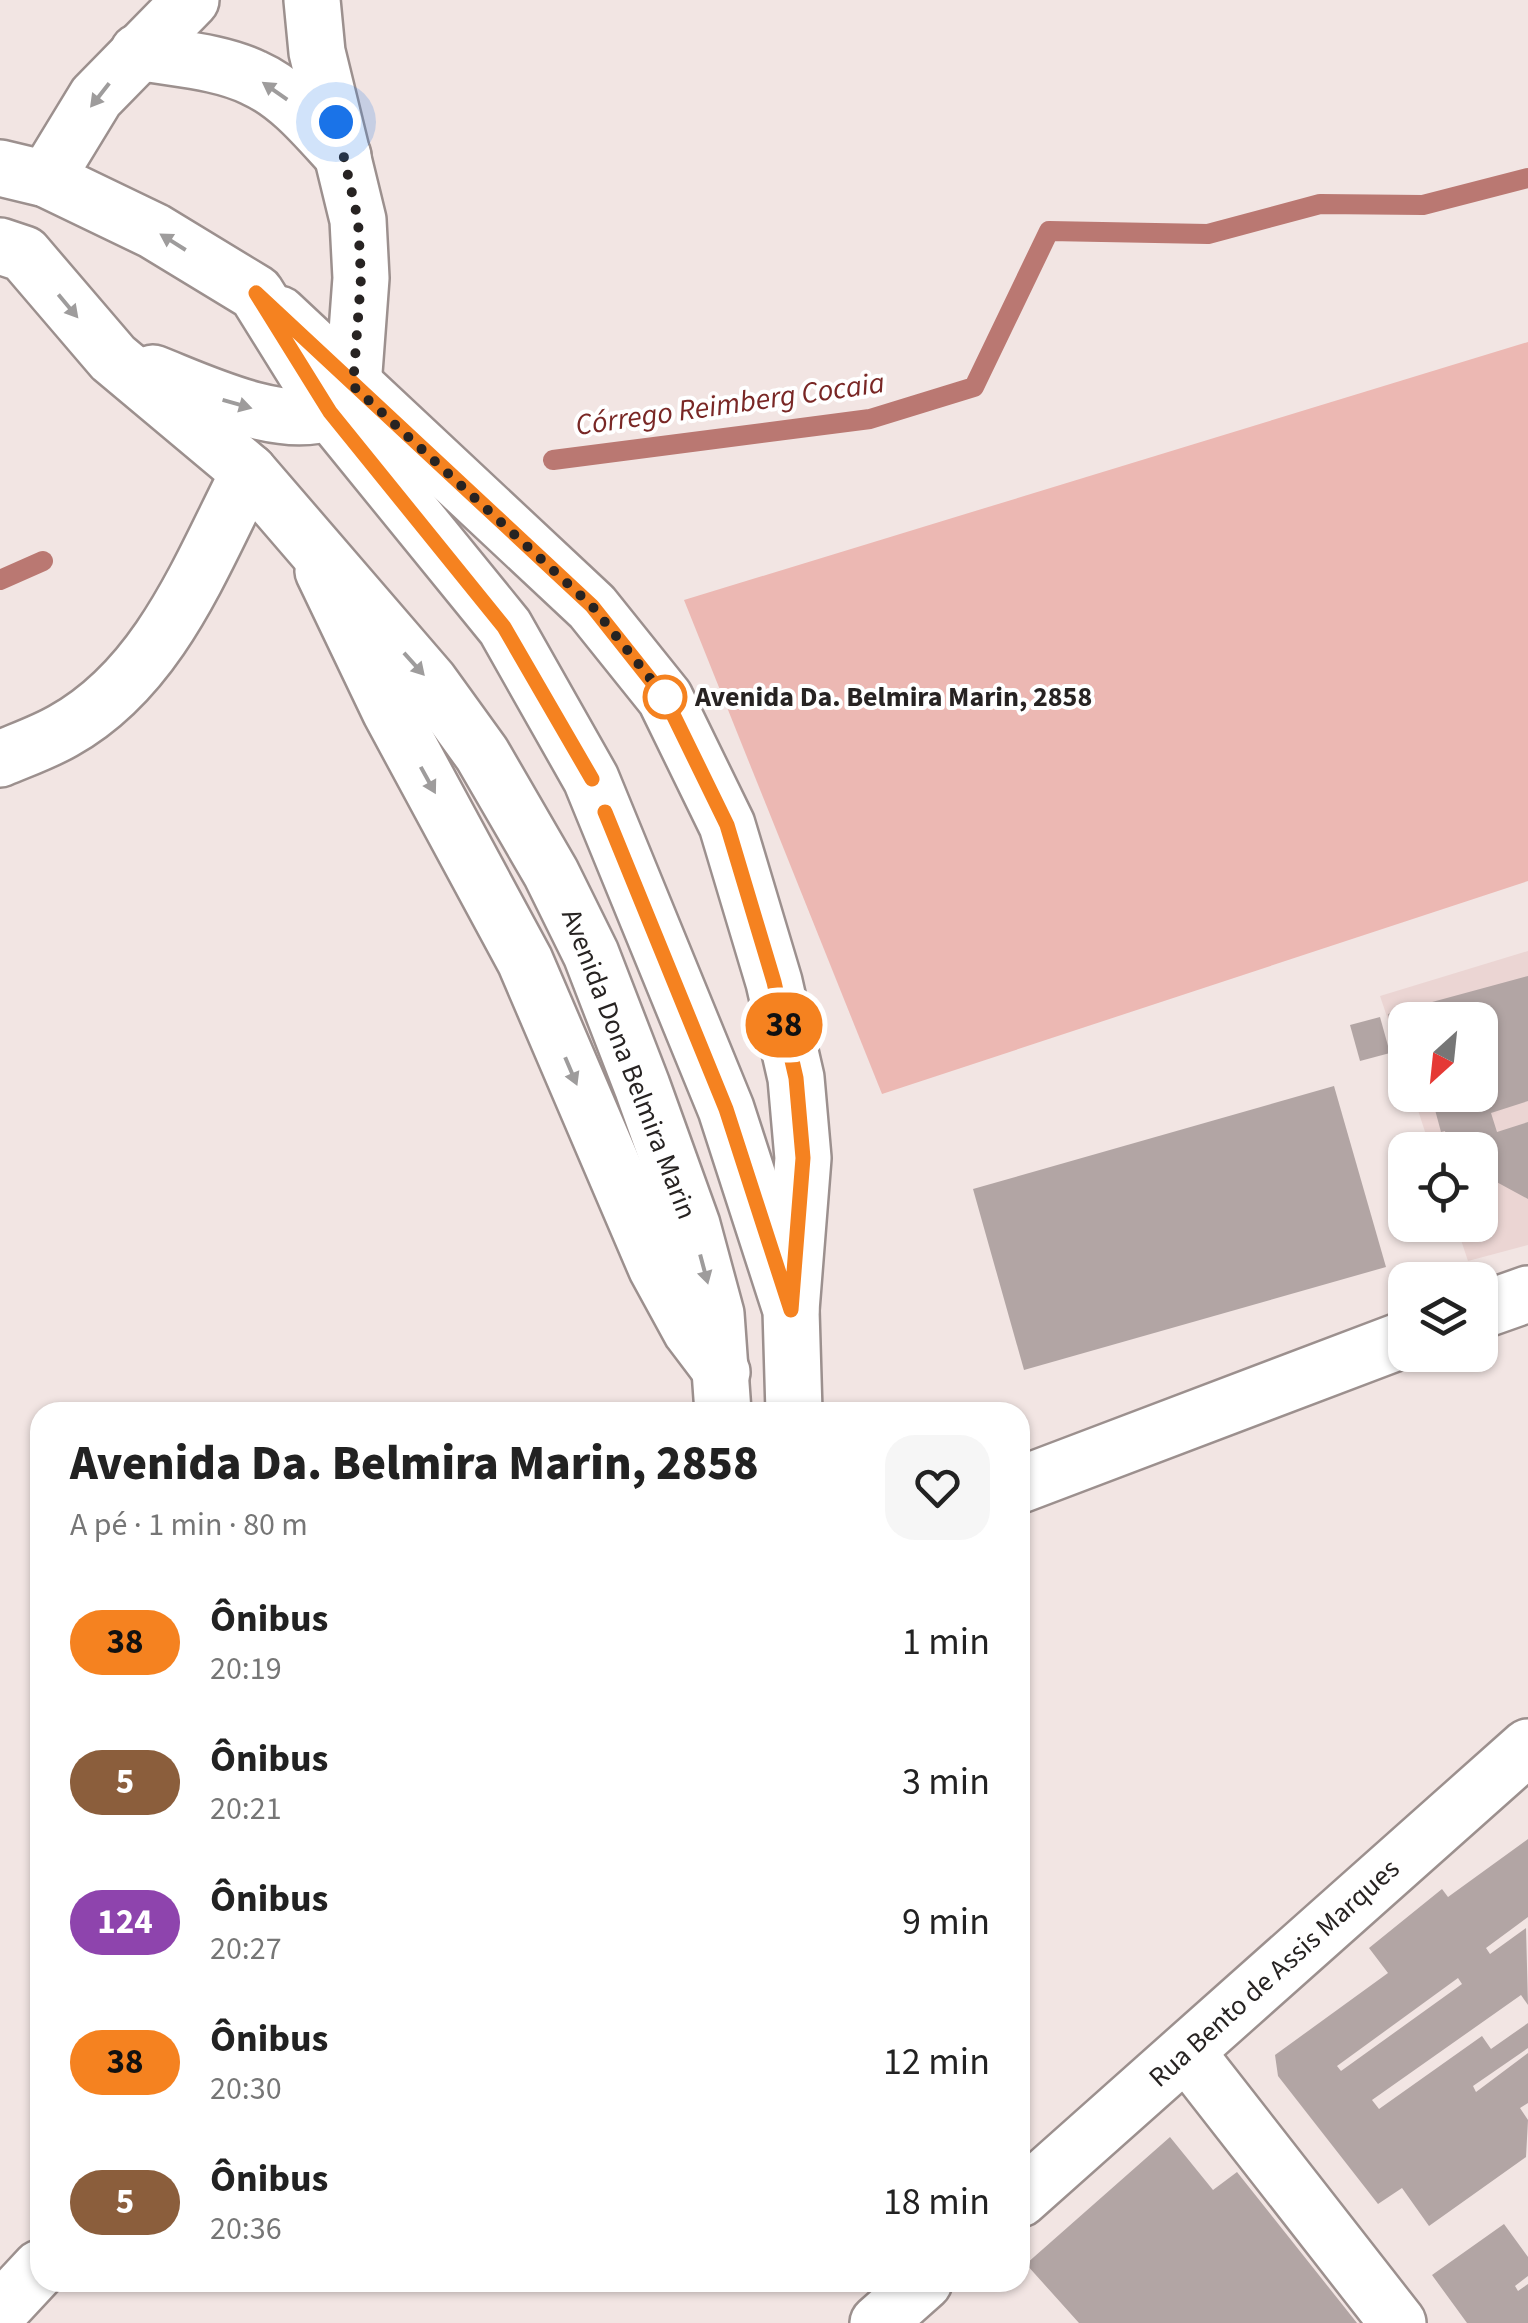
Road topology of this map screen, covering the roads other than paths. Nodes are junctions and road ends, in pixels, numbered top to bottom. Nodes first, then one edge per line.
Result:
1 (191, 0) edge
2 (312, 0) edge
3 (138, 52) junction
4 (345, 158) junction
5 (23, 174) edge
6 (12, 250) edge
7 (112, 358) junction
8 (341, 399) junction
9 (249, 472) junction
10 (0, 759) edge
11 (1528, 1294) edge
12 (1498, 1305) edge
13 (791, 1310) junction
14 (1388, 1346) edge
15 (722, 1392) edge
16 (796, 1402) edge
17 (1030, 1481) edge
18 (1528, 1747) edge
19 (1187, 2052) junction
20 (1030, 2189) edge
21 (30, 2279) edge
22 (913, 2292) edge
23 (0, 2311) edge
24 (878, 2323) edge
25 (1398, 2323) edge

1 - 3 main road
2 - 4 main road
4 -> 3 main road
3 -> 5 main road
4 - 8 main road
5 - 6 main road
8 -> 5 main road
6 -> 7 main road, Avenida Dona Belmira Marin
7 -> 8 main road
7 - 9 main road, Avenida Dona Belmira Marin
8 - 13 main road
8 - 13 main road
9 - 10 main road
9 -> 15 main road, Avenida Dona Belmira Marin
11 - 12 main road
13 - 16 main road
14 - 17 main road
18 - 19 main road, Rua Bento de Assis Marques
19 - 20 main road, Rua Bento de Assis Marques
19 - 25 main road
21 - 23 main road
22 - 24 main road

